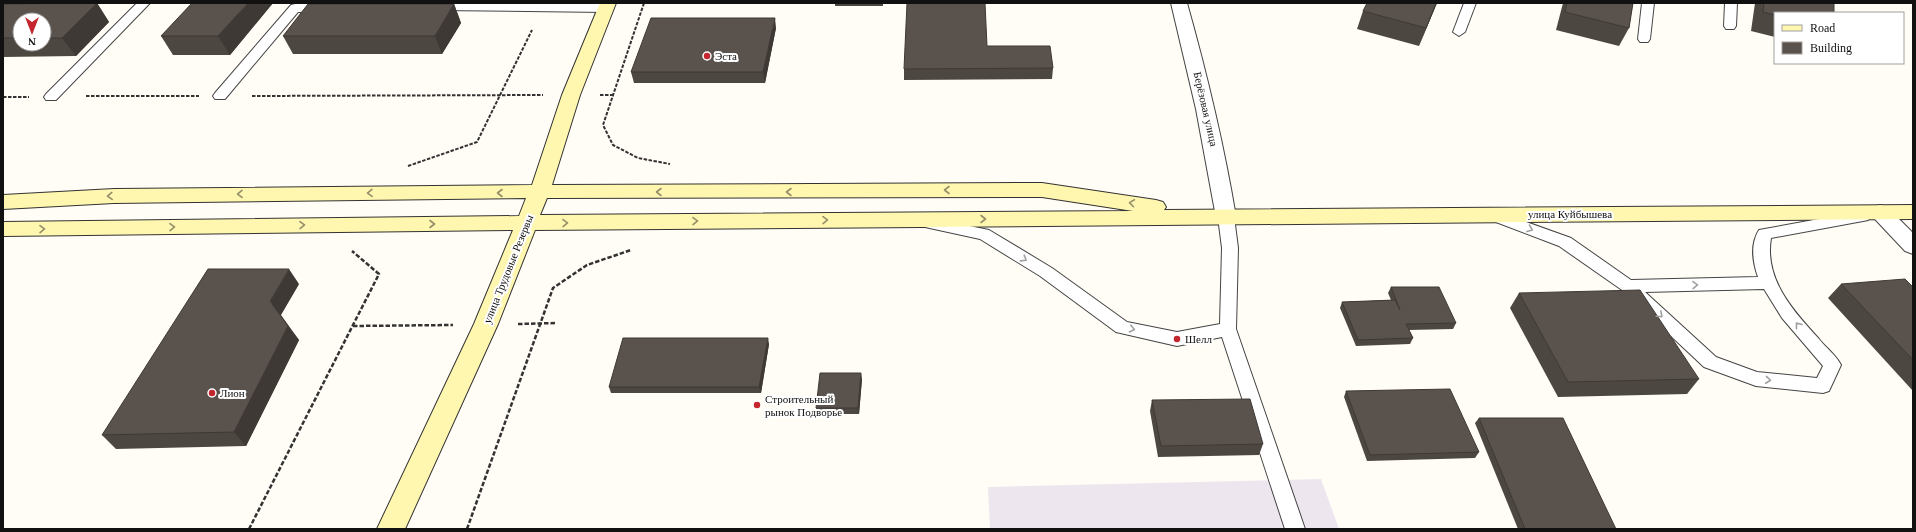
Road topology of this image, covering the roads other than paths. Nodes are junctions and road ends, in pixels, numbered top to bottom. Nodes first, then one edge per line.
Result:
1 (144, 3) edge
2 (1179, 3) edge
3 (1470, 3) edge
4 (1648, 3) edge
5 (1731, 3) edge
6 (296, 5) edge
7 (443, 5) edge
8 (607, 6) edge
9 (341, 8) edge
10 (426, 8) edge
11 (1730, 26) dead end
12 (1459, 32) dead end
13 (1644, 39) dead end
14 (220, 96) road end
15 (51, 97) road end
16 (539, 193) junction
17 (3, 202) edge
18 (1880, 212) junction
19 (1913, 212) edge
20 (1493, 215) junction
21 (1226, 217) junction
22 (909, 219) junction
23 (526, 224) junction
24 (3, 229) edge
25 (1913, 246) edge
26 (1769, 283) junction
27 (1628, 286) junction
28 (1228, 329) junction
29 (392, 529) edge
30 (1295, 529) edge

1 - 15 lane
2 - 21 street, Берёзовая улица
3 - 12 lane
4 - 13 lane
5 - 11 lane
6 - 9 lane
6 - 14 lane
7 - 8 lane
7 - 10 lane
8 - 16 main road, улица Трудовые Резервы
16 -> 17 main road
21 -> 16 main road
16 - 23 main road, улица Трудовые Резервы
18 - 19 main road, улица Куйбышева
18 - 20 main road, улица Куйбышева
18 - 25 street
18 - 26 lane
20 - 21 main road, улица Куйбышева
20 -> 27 lane
22 -> 21 main road
21 - 28 lane
23 -> 22 main road
22 -> 28 lane
24 -> 23 main road
23 - 29 main road, улица Трудовые Резервы
27 -> 26 lane
27 -> 26 lane
28 - 30 lane

